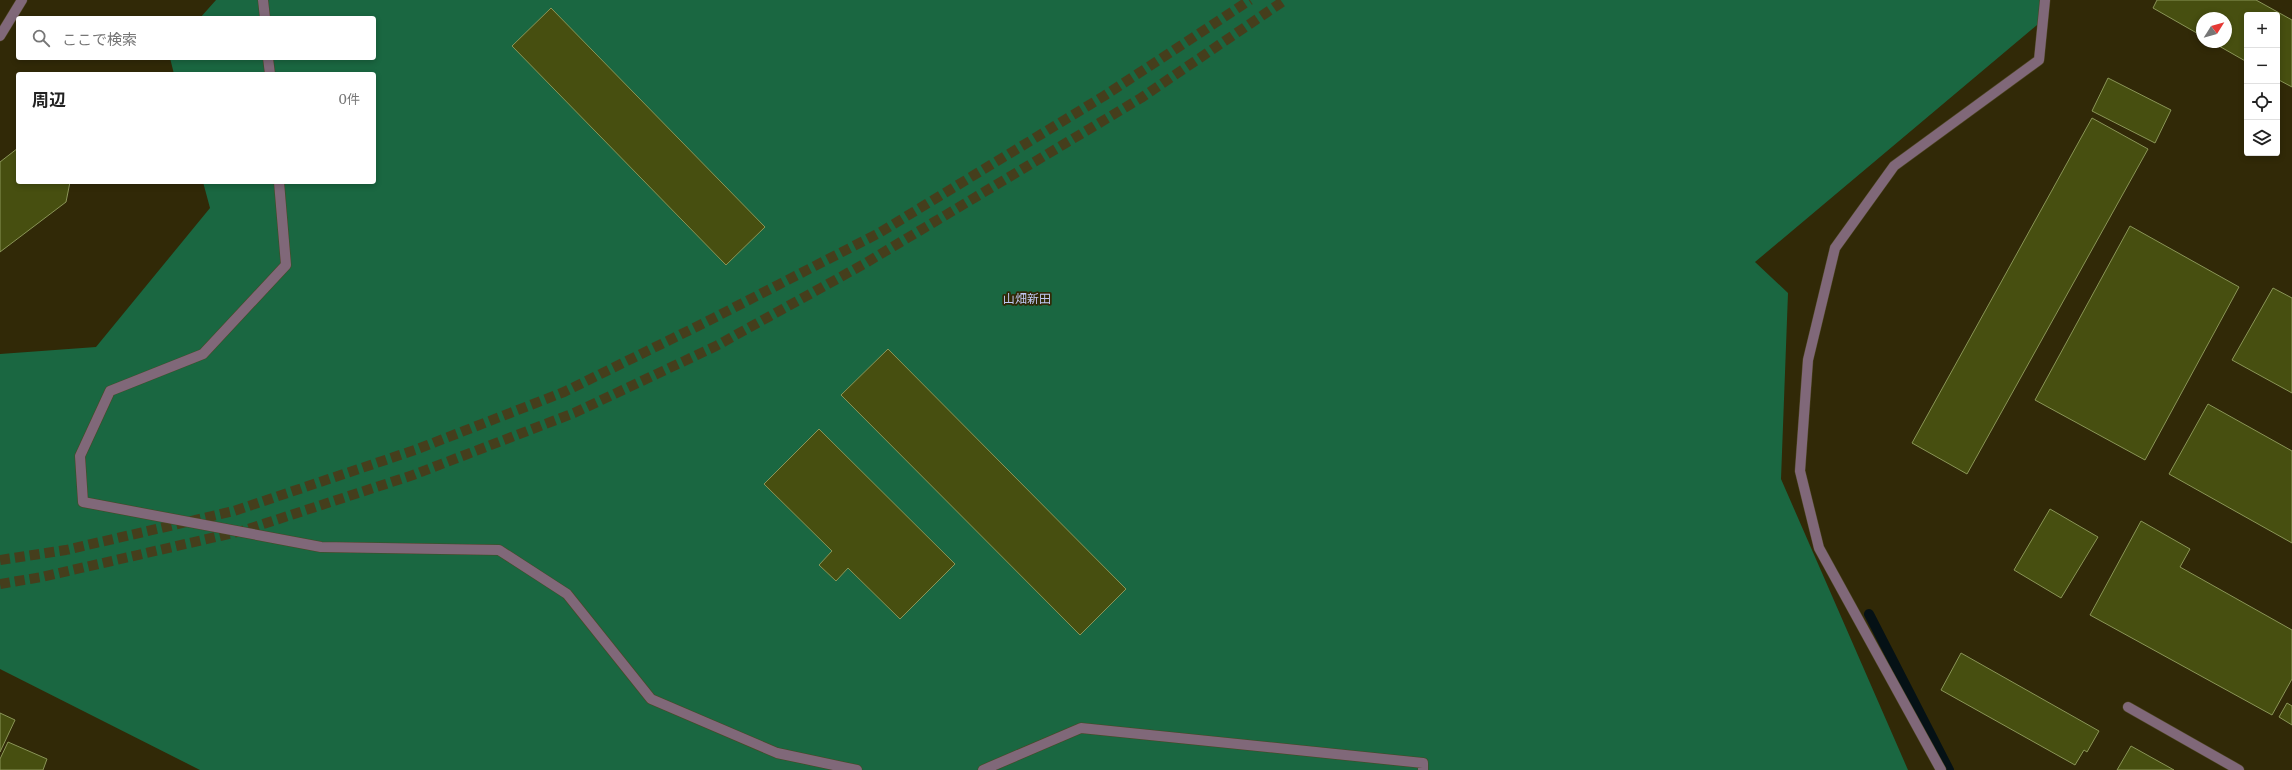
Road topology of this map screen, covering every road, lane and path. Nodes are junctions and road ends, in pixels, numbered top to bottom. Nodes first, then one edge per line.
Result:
1 (22, 0) edge
2 (263, 0) edge
3 (2045, 0) edge
4 (265, 16) edge
5 (0, 36) edge
6 (268, 60) edge
7 (270, 72) edge
8 (279, 184) edge
9 (2128, 707) dead end
10 (857, 770) edge
11 (983, 770) edge
12 (1423, 770) edge
13 (1941, 770) edge
14 (2239, 770) edge

1 - 5 street
2 - 4 street
3 - 13 street
6 - 7 street
8 - 10 street
9 - 14 street
11 - 12 street

